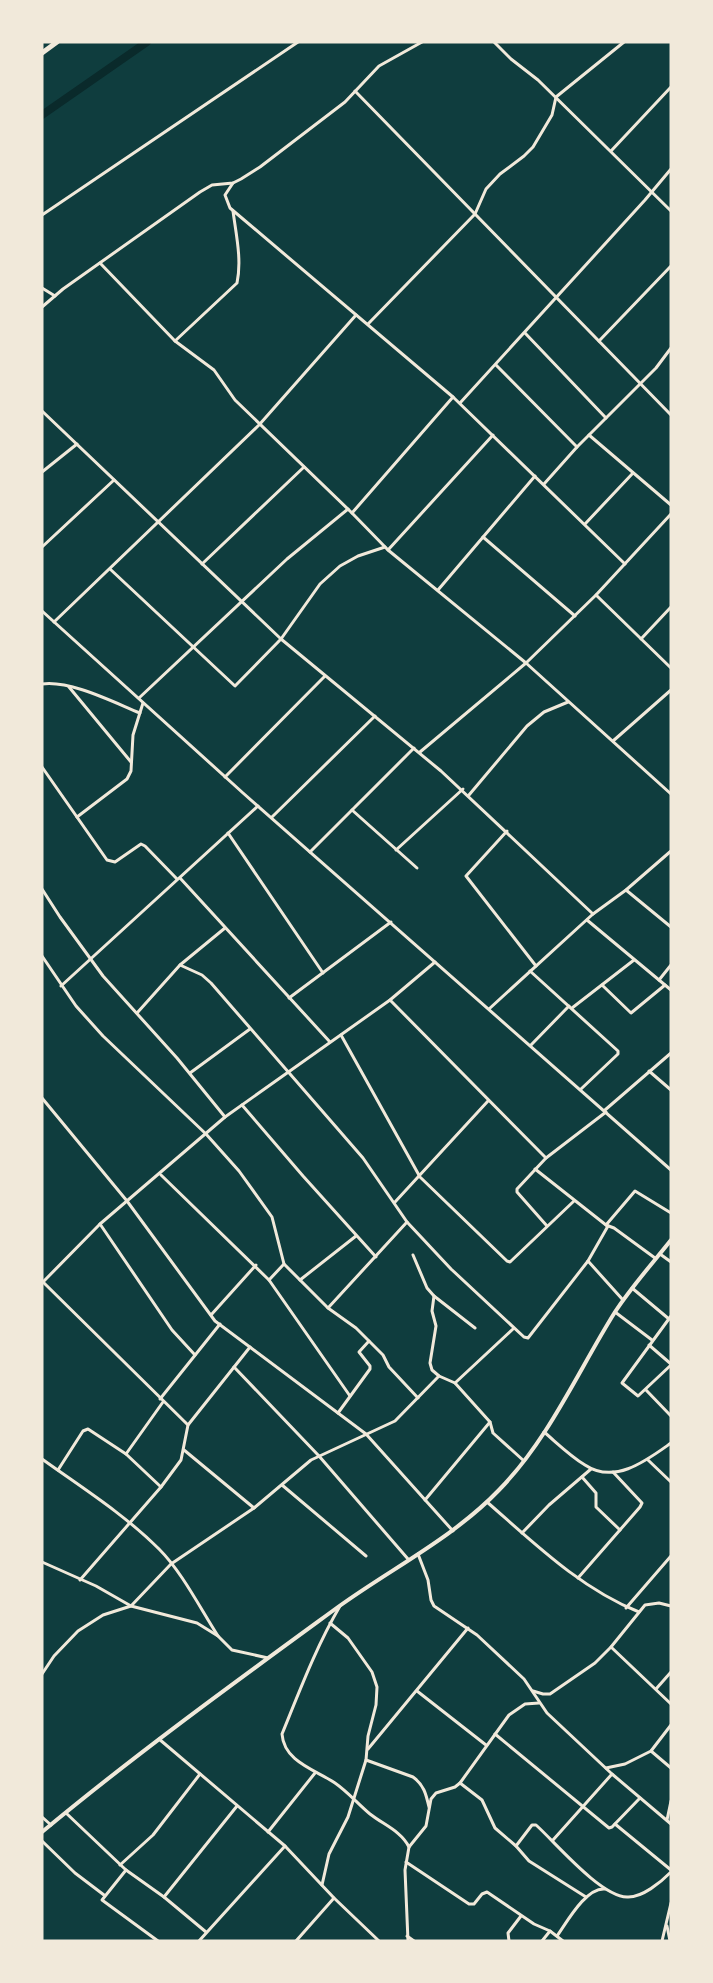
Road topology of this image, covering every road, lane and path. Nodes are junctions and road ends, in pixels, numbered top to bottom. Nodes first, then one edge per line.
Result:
1 (57, 42) edge
2 (298, 42) edge
3 (422, 42) edge
4 (494, 42) edge
5 (624, 42) edge
6 (42, 53) edge
7 (671, 87) edge
8 (355, 92) junction
9 (556, 97) junction
10 (611, 152) junction
11 (671, 169) edge
12 (233, 183) junction
13 (651, 191) junction
14 (233, 211) junction
15 (671, 211) edge
16 (475, 214) junction
17 (42, 215) edge
18 (100, 263) junction
19 (671, 266) edge
20 (42, 288) edge
21 (55, 297) junction
22 (557, 298) junction
23 (42, 307) edge
24 (356, 315) junction
25 (368, 324) junction
26 (525, 333) junction
27 (175, 341) junction
28 (599, 341) junction
29 (671, 348) edge
30 (496, 365) junction
31 (639, 384) junction
32 (453, 397) junction
33 (460, 403) junction
34 (42, 411) edge
35 (671, 415) edge
36 (606, 418) junction
37 (259, 425) junction
38 (493, 435) junction
39 (589, 435) junction
40 (77, 444) junction
41 (577, 447) junction
42 (304, 467) junction
43 (42, 471) edge
44 (633, 472) junction
45 (535, 476) junction
46 (114, 480) junction
47 (544, 484) junction
48 (671, 505) edge
49 (348, 509) junction
50 (352, 513) junction
51 (671, 514) edge
52 (159, 522) junction
53 (585, 524) junction
54 (483, 537) junction
55 (42, 547) edge
56 (387, 548) junction
57 (202, 564) junction
58 (626, 564) junction
59 (110, 569) junction
60 (438, 590) junction
61 (596, 596) junction
62 (241, 601) junction
63 (671, 607) edge
64 (42, 611) edge
65 (575, 616) junction
66 (54, 622) junction
67 (281, 639) junction
68 (641, 639) junction
69 (194, 648) junction
70 (526, 663) junction
71 (671, 668) edge
72 (325, 676) junction
73 (42, 684) edge
74 (68, 685) junction
75 (671, 690) edge
76 (139, 699) junction
77 (568, 702) junction
78 (144, 703) junction
79 (140, 713) junction
80 (375, 716) junction
81 (613, 741) junction
82 (414, 748) junction
83 (419, 752) junction
84 (132, 763) junction
85 (42, 767) edge
86 (42, 775) edge
87 (225, 777) junction
88 (50, 778) junction
89 (462, 789) junction
90 (671, 794) edge
91 (469, 795) junction
92 (258, 806) junction
93 (352, 810) junction
94 (77, 817) junction
95 (272, 818) junction
96 (507, 831) junction
97 (228, 833) junction
98 (396, 850) junction
99 (671, 851) edge
100 (310, 852) junction
101 (417, 868) dead end
102 (178, 879) junction
103 (42, 889) edge
104 (626, 890) junction
105 (593, 914) junction
106 (586, 920) junction
107 (391, 922) junction
108 (671, 927) edge
109 (225, 928) junction
110 (42, 956) edge
111 (91, 959) junction
112 (634, 960) junction
113 (435, 962) junction
114 (180, 965) junction
115 (671, 965) edge
116 (536, 966) junction
117 (530, 971) junction
118 (323, 973) junction
119 (659, 980) junction
120 (602, 985) junction
121 (665, 985) junction
122 (61, 986) junction
123 (671, 990) edge
124 (289, 998) junction
125 (390, 1000) junction
126 (571, 1007) junction
127 (489, 1009) junction
128 (137, 1013) junction
129 (250, 1029) junction
130 (340, 1035) junction
131 (330, 1042) junction
132 (531, 1046) junction
133 (671, 1053) edge
134 (649, 1071) junction
135 (287, 1072) junction
136 (190, 1073) junction
137 (580, 1089) junction
138 (671, 1090) edge
139 (42, 1098) edge
140 (488, 1101) junction
141 (242, 1105) junction
142 (606, 1111) junction
143 (225, 1117) junction
144 (206, 1134) junction
145 (546, 1158) junction
146 (536, 1169) junction
147 (671, 1170) edge
148 (161, 1174) junction
149 (420, 1177) junction
150 (127, 1201) junction
151 (573, 1201) junction
152 (395, 1202) junction
153 (671, 1213) edge
154 (407, 1222) junction
155 (100, 1224) junction
156 (547, 1226) junction
157 (607, 1226) junction
158 (356, 1236) junction
159 (671, 1240) edge
160 (660, 1254) junction
161 (413, 1255) dead end
162 (376, 1257) junction
163 (655, 1258) junction
164 (588, 1261) junction
165 (671, 1262) edge
166 (284, 1264) junction
167 (256, 1265) junction
168 (269, 1280) junction
169 (300, 1280) junction
170 (43, 1282) edge
171 (632, 1288) junction
172 (434, 1296) junction
173 (623, 1300) junction
174 (328, 1308) junction
175 (615, 1312) junction
176 (211, 1315) junction
177 (670, 1317) edge
178 (220, 1324) junction
179 (476, 1328) dead end
180 (513, 1329) junction
181 (653, 1340) junction
182 (369, 1341) junction
183 (649, 1345) junction
184 (250, 1347) junction
185 (195, 1355) junction
186 (671, 1365) edge
187 (234, 1367) junction
188 (439, 1376) junction
189 (455, 1383) junction
190 (646, 1390) junction
191 (350, 1396) junction
192 (418, 1398) junction
193 (161, 1401) junction
194 (338, 1413) junction
195 (671, 1416) edge
196 (490, 1422) junction
197 (188, 1425) junction
198 (544, 1432) junction
199 (366, 1434) junction
200 (671, 1443) edge
201 (184, 1450) junction
202 (126, 1454) junction
203 (319, 1456) junction
204 (42, 1459) edge
205 (648, 1460) junction
206 (524, 1461) junction
207 (591, 1469) junction
208 (58, 1470) junction
209 (613, 1472) junction
210 (582, 1477) junction
211 (671, 1482) edge
212 (282, 1485) junction
213 (161, 1487) junction
214 (425, 1500) junction
215 (487, 1502) junction
216 (255, 1508) junction
217 (130, 1523) junction
218 (620, 1530) junction
219 (453, 1531) junction
220 (522, 1533) junction
221 (417, 1553) junction
222 (366, 1556) dead end
223 (671, 1556) edge
224 (408, 1559) junction
225 (42, 1562) edge
226 (171, 1564) junction
227 (578, 1578) junction
228 (80, 1580) junction
229 (340, 1605) junction
230 (131, 1606) junction
231 (671, 1606) edge
232 (626, 1608) junction
233 (639, 1612) junction
234 (330, 1623) junction
235 (468, 1628) junction
236 (218, 1636) junction
237 (611, 1647) junction
238 (268, 1658) junction
239 (671, 1672) edge
240 (42, 1674) edge
241 (656, 1689) junction
242 (417, 1690) junction
243 (533, 1691) junction
244 (539, 1703) junction
245 (671, 1704) edge
246 (671, 1725) edge
247 (495, 1734) junction
248 (159, 1739) junction
249 (487, 1745) junction
250 (651, 1750) junction
251 (367, 1751) junction
252 (366, 1760) junction
253 (606, 1768) junction
254 (671, 1768) edge
255 (315, 1773) junction
256 (200, 1774) junction
257 (612, 1774) junction
258 (460, 1783) junction
259 (640, 1798) junction
260 (353, 1799) junction
261 (671, 1801) edge
262 (237, 1806) junction
263 (584, 1806) junction
264 (429, 1809) junction
265 (66, 1812) junction
266 (42, 1817) edge
267 (666, 1821) junction
268 (615, 1824) junction
269 (671, 1824) edge
270 (51, 1825) junction
271 (42, 1832) edge
272 (268, 1832) junction
273 (553, 1840) junction
274 (42, 1841) edge
275 (285, 1846) junction
276 (516, 1846) junction
277 (409, 1847) junction
278 (406, 1862) junction
279 (120, 1865) junction
280 (126, 1870) junction
281 (671, 1871) edge
282 (322, 1885) junction
283 (607, 1890) junction
284 (105, 1895) junction
285 (164, 1897) junction
286 (334, 1898) junction
287 (586, 1898) junction
288 (671, 1903) edge
289 (521, 1916) junction
290 (666, 1922) junction
291 (550, 1931) junction
292 (206, 1932) junction
293 (557, 1935) junction
294 (407, 1936) junction
295 (158, 1941) edge
296 (199, 1941) edge
297 (296, 1941) edge
298 (379, 1941) edge
299 (408, 1941) edge
300 (414, 1941) edge
301 (509, 1941) edge
302 (542, 1941) edge
303 (563, 1941) edge
304 (662, 1941) edge
305 (670, 1941) edge

1 - 6 highway
2 - 17 street
3 - 8 street
4 - 9 street
5 - 9 street
7 - 10 street
8 - 12 street
8 - 16 street
9 - 10 street
9 - 16 street
10 - 13 street
11 - 13 street
12 - 14 street
12 - 18 street
13 - 15 street
13 - 22 street
14 - 24 street
14 - 27 street
16 - 22 street
16 - 25 street
18 - 21 street
18 - 27 street
19 - 28 street
20 - 21 street
21 - 23 street
22 - 26 street
22 - 28 street
24 - 25 street
24 - 37 street
25 - 32 street
26 - 30 street
26 - 36 street
27 - 37 street
28 - 31 street
29 - 31 street
30 - 33 street
30 - 41 street
31 - 35 street
31 - 36 street
32 - 33 street
32 - 50 street
33 - 38 street
34 - 40 street
36 - 39 street
37 - 42 street
37 - 52 street
38 - 45 street
38 - 56 street
39 - 41 street
39 - 44 street
40 - 43 street
40 - 46 street
41 - 47 street
42 - 49 street
42 - 57 street
44 - 48 street
44 - 53 street
45 - 47 street
45 - 54 street
46 - 52 street
46 - 55 street
47 - 53 street
49 - 50 street
49 - 62 street
50 - 56 street
51 - 58 street
52 - 57 street
52 - 59 street
53 - 58 street
54 - 60 street
54 - 65 street
56 - 60 street
56 - 67 street
57 - 62 street
58 - 61 street
59 - 66 street
59 - 69 street
60 - 70 street
61 - 65 street
61 - 68 street
62 - 67 street
62 - 69 street
63 - 68 street
64 - 66 street
65 - 70 street
66 - 76 street
67 - 69 street
67 - 72 street
68 - 71 street
69 - 76 street
70 - 77 street
70 - 83 street
72 - 80 street
72 - 87 street
73 - 74 street
74 - 79 street
74 - 84 street
75 - 81 street
76 - 78 street
77 - 81 street
77 - 91 street
78 - 79 street
78 - 87 street
79 - 84 street
80 - 82 street
80 - 95 street
81 - 90 street
82 - 83 street
82 - 93 street
83 - 89 street
84 - 94 street
85 - 88 street
86 - 88 street
87 - 92 street
88 - 94 street
89 - 91 street
89 - 98 street
91 - 96 street
92 - 95 street
92 - 97 street
93 - 98 street
93 - 100 street
94 - 102 street
95 - 100 street
96 - 105 street
96 - 116 street
97 - 102 street
97 - 118 street
98 - 101 street
99 - 104 street
100 - 107 street
102 - 109 street
102 - 111 street
103 - 111 street
104 - 105 street
104 - 108 street
105 - 106 street
106 - 112 street
106 - 116 street
107 - 113 street
107 - 118 street
109 - 114 street
109 - 124 street
110 - 122 street
111 - 122 street
111 - 128 street
112 - 119 street
112 - 120 street
113 - 125 street
113 - 127 street
114 - 128 street
114 - 129 street
115 - 119 street
116 - 117 street
117 - 126 street
117 - 127 street
118 - 124 street
119 - 121 street
120 - 121 street
120 - 126 street
121 - 123 street
122 - 144 street
124 - 131 street
125 - 130 street
125 - 140 street
126 - 132 street
126 - 137 street
127 - 132 street
128 - 136 street
129 - 135 street
129 - 136 street
130 - 131 street
130 - 149 street
131 - 135 street
132 - 137 street
133 - 134 street
134 - 138 street
134 - 142 street
135 - 141 street
135 - 152 street
136 - 143 street
137 - 142 street
139 - 150 street
140 - 145 street
140 - 149 street
141 - 143 street
141 - 158 street
142 - 145 street
142 - 147 street
143 - 144 street
144 - 148 street
144 - 166 street
145 - 146 street
146 - 151 street
146 - 156 street
148 - 150 street
148 - 167 street
149 - 152 street
149 - 156 street
150 - 155 street
150 - 176 street
151 - 156 street
151 - 157 street
152 - 154 street
153 - 157 street
154 - 162 street
154 - 180 street
155 - 170 street
155 - 185 street
157 - 163 street
157 - 164 street
158 - 162 street
158 - 169 street
159 - 160 street
160 - 163 street
160 - 165 street
161 - 172 street
162 - 174 street
163 - 171 street
164 - 173 street
164 - 180 street
166 - 168 street
166 - 169 street
167 - 168 street
167 - 176 street
168 - 191 street
169 - 174 street
170 - 193 street
171 - 173 street
171 - 177 street
172 - 179 street
172 - 188 street
173 - 175 street
174 - 182 street
175 - 181 street
175 - 198 street
176 - 178 street
177 - 181 street
178 - 184 street
178 - 185 street
180 - 189 street
181 - 183 street
182 - 191 street
182 - 192 street
183 - 186 street
183 - 190 street
184 - 187 street
184 - 194 street
185 - 193 street
186 - 190 street
187 - 197 street
187 - 203 street
188 - 189 street
188 - 192 street
189 - 196 street
190 - 195 street
191 - 194 street
192 - 199 street
193 - 197 street
193 - 202 street
194 - 199 street
196 - 206 street
196 - 214 street
197 - 201 street
198 - 206 street
198 - 207 street
199 - 203 street
199 - 214 street
200 - 205 street
201 - 213 street
201 - 216 street
202 - 208 street
202 - 213 street
203 - 212 street
203 - 224 street
204 - 208 street
205 - 209 street
205 - 211 street
206 - 215 street
207 - 209 street
207 - 210 street
208 - 217 street
209 - 218 street
210 - 218 street
210 - 220 street
212 - 216 street
212 - 222 street
213 - 217 street
214 - 219 street
215 - 219 street
215 - 220 street
216 - 226 street
217 - 226 street
217 - 228 street
218 - 227 street
219 - 221 street
220 - 227 street
221 - 224 street
221 - 235 street
223 - 232 street
224 - 229 street
225 - 228 street
226 - 230 street
226 - 236 street
227 - 232 street
228 - 230 street
229 - 234 street
229 - 238 street
230 - 236 street
230 - 240 street
231 - 233 street
232 - 233 street
233 - 237 street
234 - 251 street
234 - 255 street
235 - 242 street
235 - 243 street
236 - 238 street
237 - 241 street
237 - 243 street
238 - 248 street
239 - 241 street
241 - 245 street
242 - 249 street
242 - 251 street
243 - 244 street
244 - 247 street
244 - 253 street
246 - 250 street
247 - 249 street
247 - 263 street
248 - 256 street
248 - 265 street
249 - 258 street
250 - 253 street
250 - 254 street
251 - 252 street
252 - 260 street
252 - 264 street
253 - 257 street
255 - 260 street
255 - 272 street
256 - 262 street
256 - 279 street
257 - 259 street
257 - 263 street
258 - 264 street
258 - 276 street
259 - 267 street
259 - 268 street
260 - 277 street
260 - 282 street
261 - 267 street
262 - 272 street
262 - 285 street
263 - 268 street
263 - 273 street
264 - 277 street
265 - 270 street
265 - 279 street
266 - 270 street
267 - 269 street
268 - 281 street
270 - 271 street
272 - 275 street
273 - 276 street
273 - 283 street
274 - 284 street
275 - 282 street
275 - 292 street
276 - 287 street
277 - 278 street
278 - 289 street
278 - 294 street
279 - 280 street
280 - 284 street
280 - 285 street
281 - 283 street
282 - 286 street
283 - 287 street
284 - 295 street
285 - 292 street
286 - 297 street
286 - 298 street
287 - 293 street
288 - 290 street
289 - 291 street
289 - 301 street
290 - 304 street
290 - 305 street
291 - 293 street
291 - 302 street
292 - 296 street
293 - 303 street
294 - 299 street
294 - 300 street

